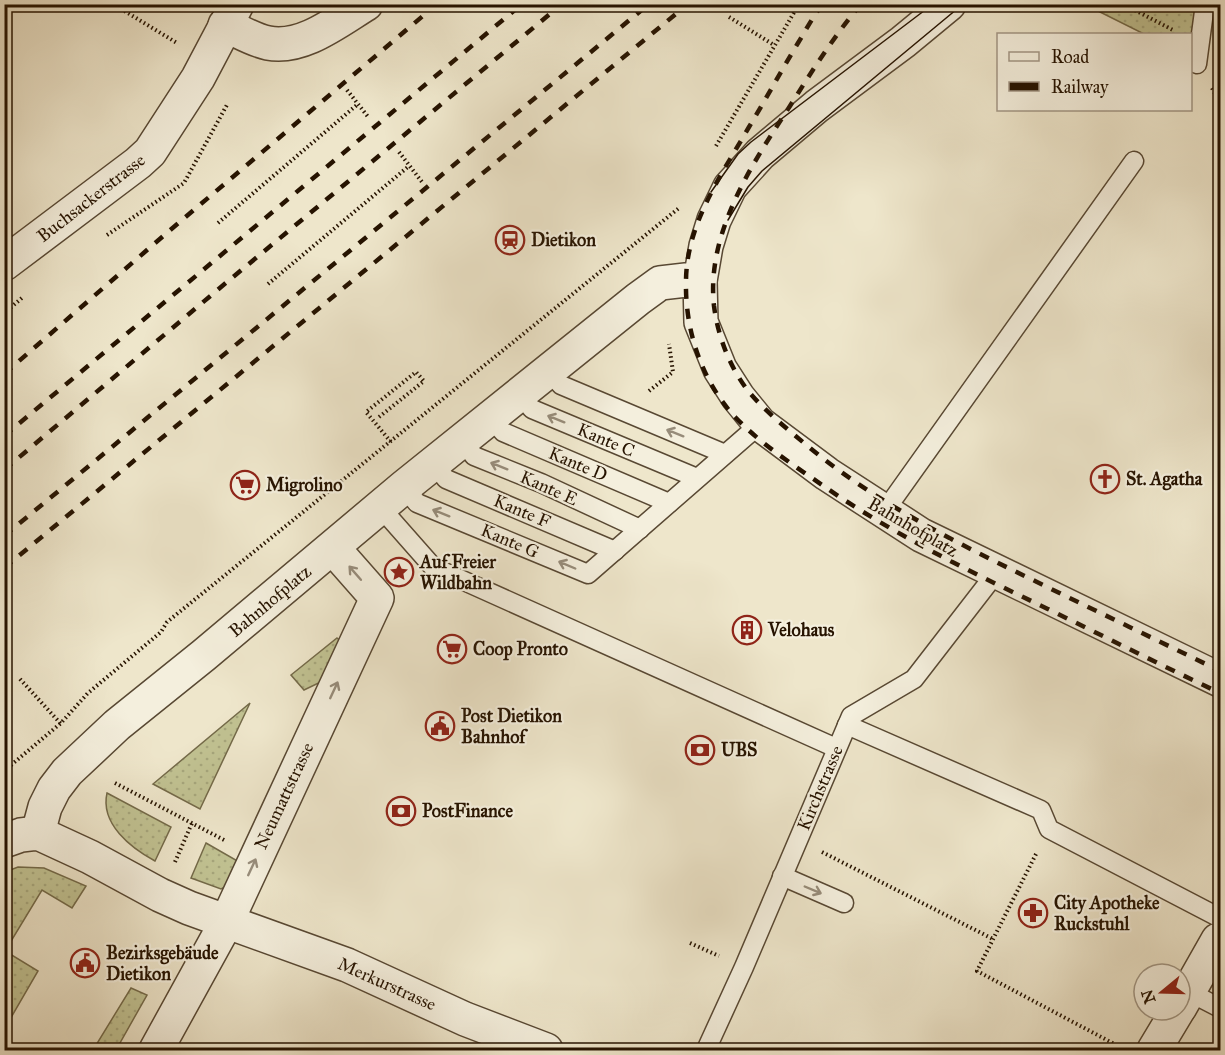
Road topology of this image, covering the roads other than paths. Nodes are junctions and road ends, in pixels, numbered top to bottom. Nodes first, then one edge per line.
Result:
1 (366, 4) edge
2 (949, 4) edge
3 (1205, 4) edge
4 (231, 15) edge
5 (1197, 64) dead end
6 (1134, 161) dead end
7 (6, 260) edge
8 (700, 281) junction
9 (550, 372) junction
10 (521, 395) junction
11 (492, 418) junction
12 (760, 424) junction
13 (463, 441) junction
14 (725, 454) junction
15 (434, 464) junction
16 (697, 478) junction
17 (393, 497) junction
18 (669, 503) junction
19 (884, 512) junction
20 (640, 529) junction
21 (333, 548) junction
22 (615, 551) junction
23 (996, 573) junction
24 (1221, 680) edge
25 (847, 725) junction
26 (837, 748) junction
27 (38, 833) junction
28 (4, 841) edge
29 (782, 876) junction
30 (844, 903) dead end
31 (227, 921) junction
32 (1220, 931) edge
33 (1192, 984) edge
34 (1192, 1004) edge
35 (1221, 1008) edge
36 (1171, 1022) edge
37 (156, 1050) edge
38 (546, 1050) edge
39 (706, 1050) edge
40 (1154, 1050) edge

1 - 4 street
2 - 8 street, Bahnhofplatz
3 - 5 lane
4 - 7 street, Buchsackerstrasse
6 - 19 lane
8 - 9 street, Bahnhofplatz
8 - 12 street, Bahnhofplatz
9 - 10 street, Bahnhofplatz
14 -> 9 lane
10 - 11 street, Bahnhofplatz
16 -> 10 lane, Kante C
11 - 13 street, Bahnhofplatz
11 - 18 lane, Kante D
12 - 14 lane
12 - 19 street, Bahnhofplatz
13 - 15 street, Bahnhofplatz
20 -> 13 lane, Kante E
14 - 16 lane
15 - 17 street, Bahnhofplatz
15 - 22 lane, Kante F
16 - 18 lane
17 - 21 street, Bahnhofplatz
22 -> 17 lane, Kante G
17 - 26 lane
18 - 20 lane
19 - 23 street, Bahnhofplatz
20 - 22 lane
21 - 27 street, Bahnhofplatz
31 -> 21 street, Neumattstrasse
23 - 24 street, Bahnhofplatz
23 - 25 lane, Kirchstrasse
25 - 26 lane, Kirchstrasse
25 - 32 lane
26 - 29 lane, Kirchstrasse
27 - 28 street
27 - 31 street
29 -> 30 lane
29 - 39 lane, Kirchstrasse
31 - 37 street, Neumattstrasse
31 - 38 street, Merkurstrasse
32 - 33 street
34 - 35 lane
36 - 40 street

